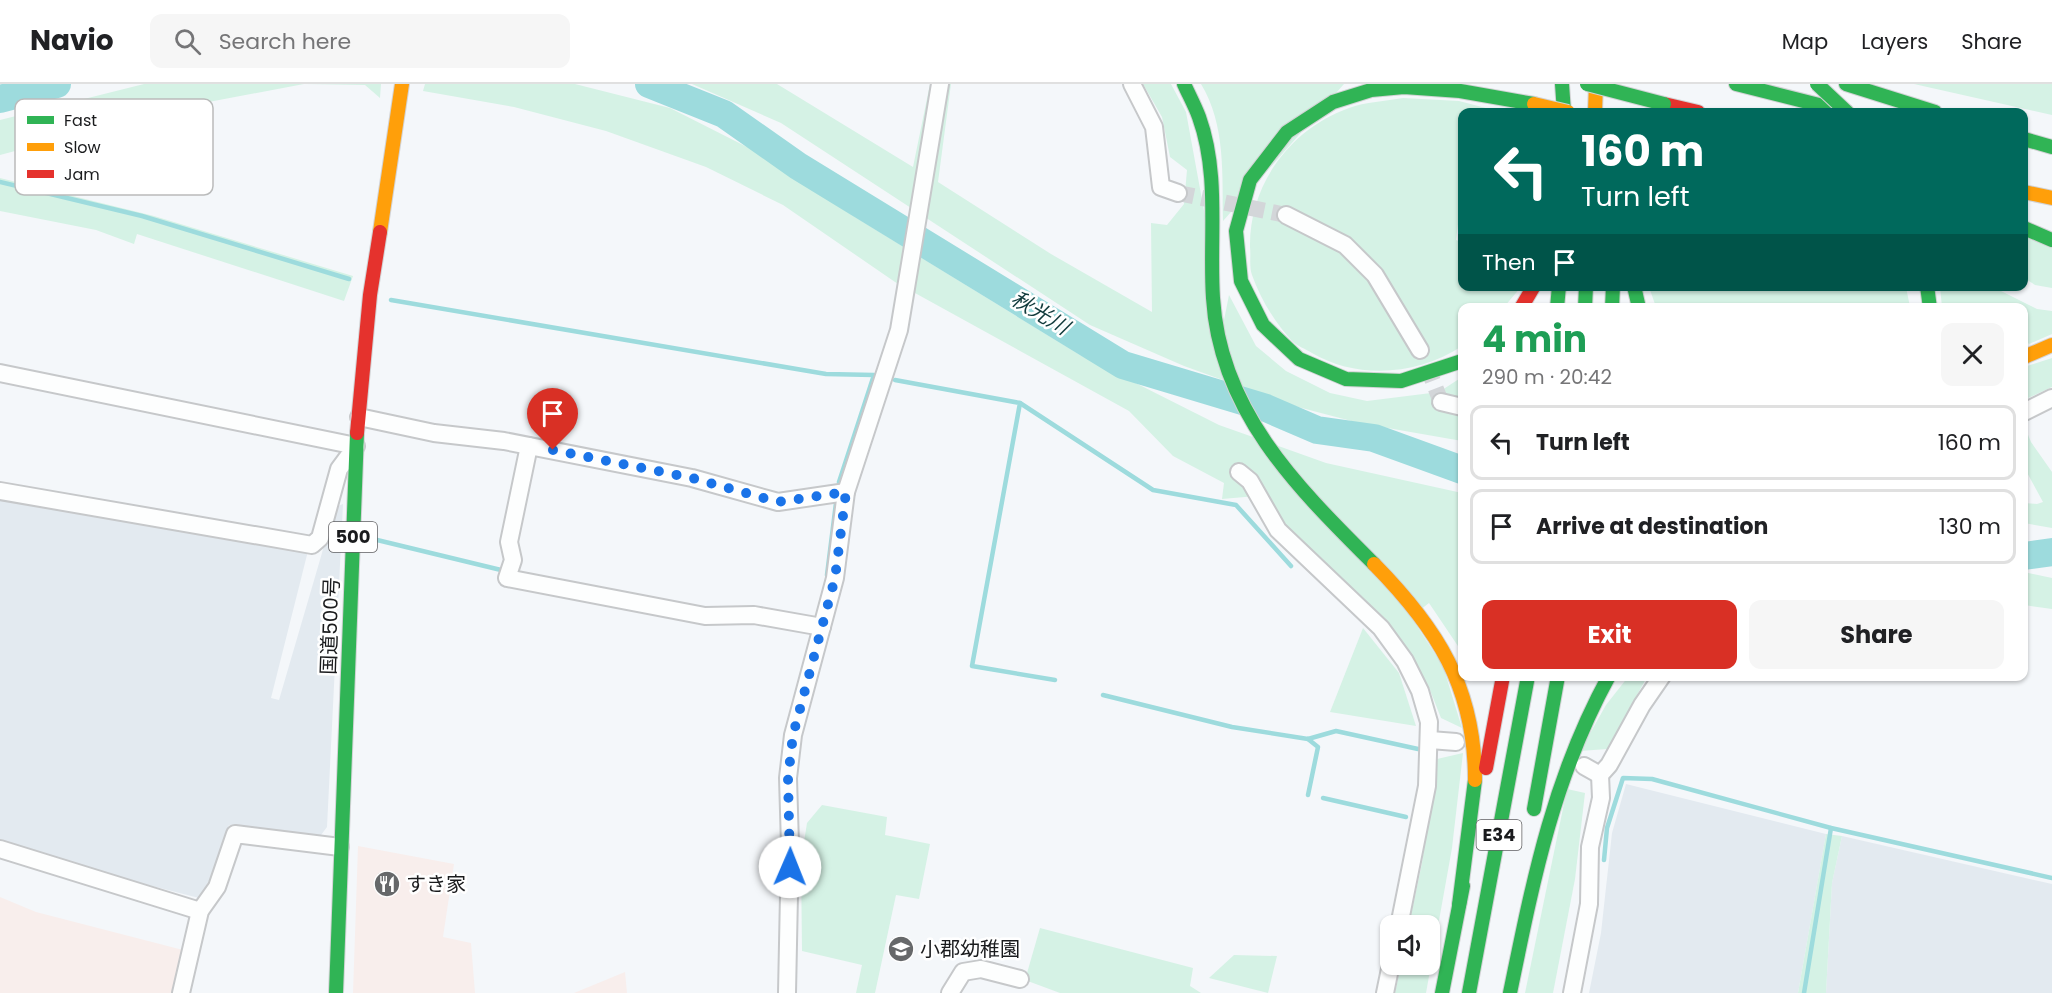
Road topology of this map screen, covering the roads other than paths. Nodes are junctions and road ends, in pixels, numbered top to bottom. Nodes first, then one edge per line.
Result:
1 (402, 84) edge
2 (940, 84) edge
3 (1132, 84) edge
4 (1184, 84) edge
5 (1463, 84) edge
6 (1561, 84) edge
7 (1567, 84) edge
8 (1587, 84) edge
9 (1596, 84) edge
10 (1623, 84) edge
11 (1633, 84) edge
12 (1736, 84) edge
13 (1816, 84) edge
14 (1846, 84) edge
15 (1534, 104) junction
16 (1550, 108) edge
17 (1564, 108) edge
18 (1565, 108) edge
19 (1595, 108) edge
20 (1622, 108) edge
21 (1632, 108) edge
22 (1681, 108) edge
23 (1831, 108) edge
24 (1843, 108) edge
25 (1922, 108) edge
26 (2028, 140) edge
27 (2052, 147) edge
28 (2028, 155) edge
29 (2052, 160) edge
30 (1178, 193) tunnel mouth
31 (2028, 193) edge
32 (2052, 198) edge
33 (1286, 215) tunnel mouth
34 (2028, 227) edge
35 (2028, 228) edge
36 (2052, 230) edge
37 (2052, 240) edge
38 (2052, 345) edge
39 (1420, 350) tunnel mouth
40 (2028, 355) edge
41 (1458, 363) edge
42 (0, 373) edge
43 (2052, 398) edge
44 (1441, 402) dead end
45 (1458, 406) edge
46 (2028, 410) edge
47 (359, 417) junction
48 (356, 446) junction
49 (530, 446) junction
50 (1239, 472) dead end
51 (0, 491) edge
52 (846, 492) junction
53 (822, 627) junction
54 (1458, 677) edge
55 (1460, 681) edge
56 (1502, 681) edge
57 (1527, 681) edge
58 (1559, 681) edge
59 (1606, 681) edge
60 (1659, 681) edge
61 (1430, 740) junction
62 (1456, 742) dead end
63 (1584, 766) dead end
64 (1600, 775) junction
65 (1531, 821) dead end
66 (340, 847) junction
67 (0, 849) edge
68 (1523, 867) dead end
69 (1459, 905) junction
70 (200, 911) junction
71 (1401, 915) edge
72 (1389, 975) edge
73 (1020, 979) dead end
74 (181, 993) edge
75 (336, 993) edge
76 (787, 993) edge
77 (950, 993) edge
78 (1385, 993) edge
79 (1442, 993) edge
80 (1469, 993) edge
81 (1500, 993) edge
82 (1510, 993) edge
83 (1572, 993) edge

1 - 47 highway, 国道500号 / 500
2 - 52 street
3 - 30 street
4 - 54 highway
5 - 15 highway
6 - 17 highway
7 - 18 highway
8 - 22 highway, bridge
9 - 19 highway
10 - 20 highway
11 - 21 highway
12 - 23 highway
13 - 24 highway, bridge
14 - 25 highway
15 - 16 highway, bridge
15 - 41 highway
26 - 27 highway
28 - 29 highway
31 - 32 highway
33 - 39 street
34 - 36 highway
35 - 37 highway
38 - 40 highway
42 - 48 street
43 - 46 street
44 - 45 street
47 - 48 highway, 国道500号 / 500
47 - 49 street
48 - 51 street
48 - 66 highway, 国道500号 / 500
49 - 52 street
49 - 53 street
50 - 61 street
52 - 53 street
53 - 76 street
55 - 69 highway
56 - 69 highway
57 - 80 highway, E34
58 - 65 highway, E34
59 - 82 highway
60 - 64 street
61 - 62 street
61 - 71 street
63 - 64 street
64 - 83 street
66 - 70 street
66 - 75 highway, 国道500号 / 500
67 - 70 street
68 - 81 highway, E34
69 - 79 highway
70 - 74 street
72 - 78 street
73 - 77 street

